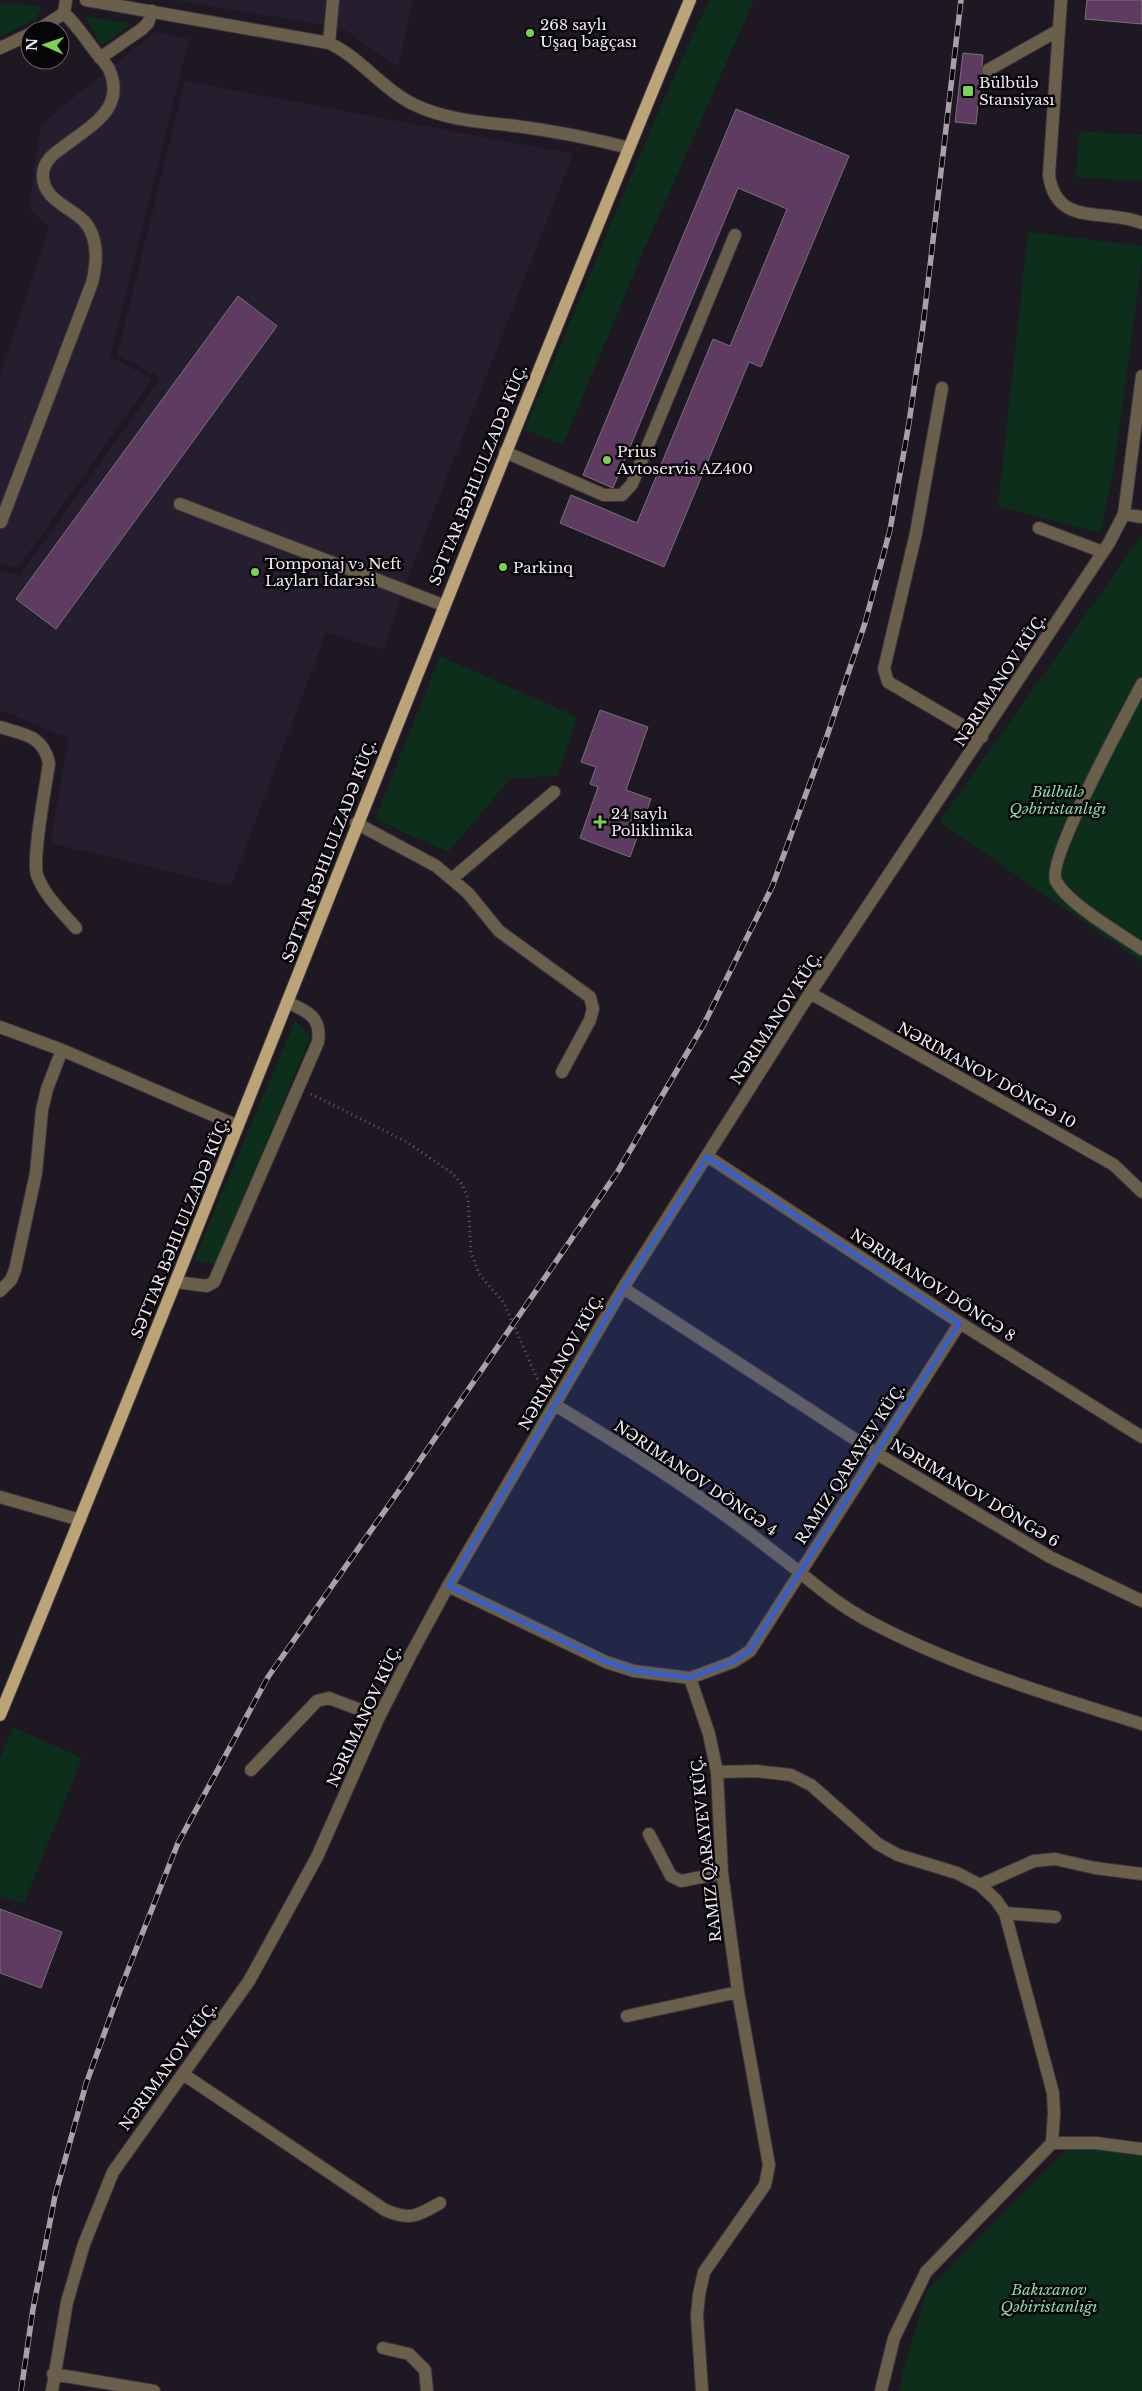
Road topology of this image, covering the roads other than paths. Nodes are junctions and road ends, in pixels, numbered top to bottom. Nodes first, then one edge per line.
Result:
1 (86, 0) edge
2 (333, 0) edge
3 (690, 0) edge
4 (1062, 0) edge
5 (65, 6) edge
6 (152, 11) junction
7 (49, 20) edge
8 (1059, 30) junction
9 (20, 39) edge
10 (328, 42) junction
11 (0, 48) edge
12 (100, 58) junction
13 (988, 70) dead end
14 (628, 148) junction
15 (1142, 223) edge
16 (735, 235) dead end
17 (1142, 376) edge
18 (942, 388) dead end
19 (505, 452) junction
20 (180, 504) dead end
21 (1124, 514) junction
22 (1142, 517) edge
23 (1, 522) edge
24 (1039, 528) dead end
25 (1103, 552) junction
26 (443, 605) junction
27 (1142, 684) edge
28 (0, 727) edge
29 (982, 737) junction
30 (554, 792) dead end
31 (356, 823) junction
32 (453, 878) junction
33 (76, 928) dead end
34 (1142, 950) edge
35 (810, 994) junction
36 (287, 1002) junction
37 (0, 1027) edge
38 (62, 1050) junction
39 (562, 1072) dead end
40 (238, 1126) junction
41 (707, 1156) junction
42 (1142, 1192) edge
43 (176, 1282) junction
44 (622, 1288) junction
45 (0, 1291) edge
46 (960, 1323) junction
47 (555, 1406) junction
48 (1142, 1437) edge
49 (876, 1453) junction
50 (0, 1496) edge
51 (80, 1520) junction
52 (799, 1572) junction
53 (448, 1586) junction
54 (1142, 1601) edge
55 (690, 1678) junction
56 (0, 1715) edge
57 (379, 1717) junction
58 (1142, 1724) edge
59 (251, 1770) dead end
60 (717, 1772) junction
61 (649, 1834) dead end
62 (722, 1873) junction
63 (1142, 1874) edge
64 (980, 1884) junction
65 (1005, 1913) junction
66 (1055, 1917) dead end
67 (738, 1992) junction
68 (627, 2016) dead end
69 (182, 2074) junction
70 (1052, 2143) junction
71 (1142, 2149) edge
72 (440, 2203) dead end
73 (383, 2348) dead end
74 (54, 2374) junction
75 (52, 2391) edge
76 (154, 2391) edge
77 (427, 2391) edge
78 (702, 2391) edge
79 (881, 2391) edge

1 - 6 street
2 - 10 street
3 - 14 main road, SƏTTAR BƏHLULZADƏ KÜÇ.
4 - 8 street
5 - 7 street
5 - 12 street
6 - 10 street
6 - 12 street
8 - 13 street
8 - 15 street
9 - 11 street
10 - 14 street
12 - 23 street
14 - 19 main road, SƏTTAR BƏHLULZADƏ KÜÇ.
16 - 19 street
17 - 21 street, NƏRIMANOV KÜÇ.
18 - 29 street
19 - 26 main road, SƏTTAR BƏHLULZADƏ KÜÇ.
20 - 26 street
21 - 22 street
21 - 25 street, NƏRIMANOV KÜÇ.
24 - 25 street
25 - 29 street, NƏRIMANOV KÜÇ.
26 - 31 main road, SƏTTAR BƏHLULZADƏ KÜÇ.
27 - 34 street
28 - 33 street
29 - 35 street, NƏRIMANOV KÜÇ.
30 - 32 street
31 - 32 street
31 - 36 main road, SƏTTAR BƏHLULZADƏ KÜÇ.
32 - 39 street
35 - 41 street, NƏRIMANOV KÜÇ.
35 - 42 street, NƏRIMANOV DÖNGƏ 10
36 - 40 main road, SƏTTAR BƏHLULZADƏ KÜÇ.
36 - 43 street
37 - 38 street
38 - 40 street
38 - 45 street
40 - 43 main road, SƏTTAR BƏHLULZADƏ KÜÇ.
41 - 44 street, NƏRIMANOV KÜÇ.
41 - 46 street, NƏRIMANOV DÖNGƏ 8
43 - 51 main road, SƏTTAR BƏHLULZADƏ KÜÇ.
44 - 47 street, NƏRIMANOV KÜÇ.
44 - 49 street, NƏRIMANOV DÖNGƏ 6
46 - 48 street, NƏRIMANOV DÖNGƏ 8
46 - 49 street, RAMIZ QARAYEV KÜÇ.
47 - 52 street, NƏRIMANOV DÖNGƏ 4
47 - 53 street, NƏRIMANOV KÜÇ.
49 - 52 street, RAMIZ QARAYEV KÜÇ.
49 - 54 street, NƏRIMANOV DÖNGƏ 6
50 - 51 street
51 - 56 main road, SƏTTAR BƏHLULZADƏ KÜÇ.
52 - 55 street, RAMIZ QARAYEV KÜÇ.
52 - 58 street, NƏRIMANOV DÖNGƏ 4
53 - 55 street
53 - 57 street, NƏRIMANOV KÜÇ.
55 - 60 street, RAMIZ QARAYEV KÜÇ.
57 - 59 street
57 - 69 street, NƏRIMANOV KÜÇ.
60 - 62 street, RAMIZ QARAYEV KÜÇ.
60 - 64 street
61 - 62 street
62 - 67 street, RAMIZ QARAYEV KÜÇ.
63 - 64 street
64 - 65 street
65 - 66 street
65 - 70 street
67 - 68 street
67 - 78 street, RAMIZ QARAYEV KÜÇ.
69 - 72 street
69 - 74 street, NƏRIMANOV KÜÇ.
70 - 71 street
70 - 79 street
73 - 77 street
74 - 75 street, NƏRIMANOV KÜÇ.
74 - 76 street

